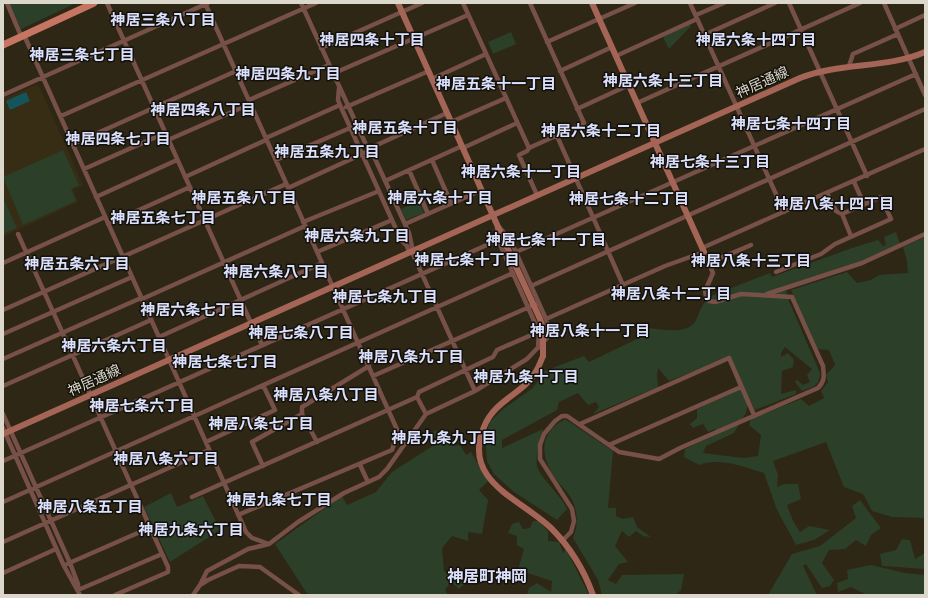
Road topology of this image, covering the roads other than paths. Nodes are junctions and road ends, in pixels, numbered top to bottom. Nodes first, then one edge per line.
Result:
1 (8, 3) edge
2 (94, 3) edge
3 (107, 3) edge
4 (206, 3) edge
5 (301, 3) edge
6 (316, 3) edge
7 (398, 3) edge
8 (422, 3) edge
9 (463, 3) edge
10 (530, 3) edge
11 (592, 3) edge
12 (635, 3) edge
13 (690, 3) edge
14 (724, 3) edge
15 (775, 3) edge
16 (789, 3) edge
17 (860, 3) edge
18 (884, 3) edge
19 (304, 8) junction
20 (402, 12) junction
21 (468, 15) junction
22 (925, 15) edge
23 (697, 17) junction
24 (599, 19) junction
25 (801, 30) junction
26 (896, 31) junction
27 (704, 34) junction
28 (23, 36) junction
29 (414, 38) junction
30 (124, 41) junction
31 (547, 42) junction
32 (3, 44) edge
33 (224, 44) junction
34 (612, 47) junction
35 (321, 48) junction
36 (925, 52) edge
37 (486, 54) junction
38 (616, 56) junction
39 (908, 58) junction
40 (329, 65) junction
41 (719, 66) junction
42 (849, 66) junction
43 (819, 70) junction
44 (236, 71) junction
45 (428, 71) junction
46 (560, 71) junction
47 (332, 74) junction
48 (916, 74) junction
49 (43, 77) junction
50 (432, 79) junction
51 (141, 80) junction
52 (629, 85) junction
53 (339, 88) junction
54 (3, 95) edge
55 (925, 95) edge
56 (506, 98) junction
57 (250, 102) junction
58 (637, 103) junction
59 (349, 106) junction
60 (736, 106) junction
61 (341, 107) junction
62 (154, 108) junction
63 (577, 108) junction
64 (836, 109) junction
65 (925, 109) edge
66 (447, 113) junction
67 (61, 116) junction
68 (452, 122) junction
69 (517, 123) junction
70 (350, 128) junction
71 (165, 133) junction
72 (557, 136) junction
73 (266, 139) junction
74 (168, 140) junction
75 (654, 143) junction
76 (852, 143) junction
77 (73, 144) junction
78 (754, 146) junction
79 (463, 147) junction
80 (529, 148) junction
81 (925, 149) edge
82 (370, 150) junction
83 (363, 156) junction
84 (177, 160) junction
85 (276, 160) junction
86 (432, 160) junction
87 (84, 169) junction
88 (409, 170) junction
89 (866, 176) junction
90 (185, 177) junction
91 (575, 178) junction
92 (769, 180) junction
93 (385, 181) junction
94 (672, 182) junction
95 (854, 182) junction
96 (287, 186) junction
97 (190, 187) junction
98 (379, 190) junction
99 (482, 190) junction
100 (827, 193) junction
101 (537, 195) junction
102 (96, 197) junction
103 (451, 203) junction
104 (864, 204) junction
105 (784, 212) junction
106 (428, 214) junction
107 (492, 214) junction
108 (842, 214) junction
109 (687, 216) junction
110 (105, 217) junction
111 (593, 218) junction
112 (392, 220) junction
113 (204, 221) junction
114 (496, 223) junction
115 (108, 224) junction
116 (304, 224) junction
117 (404, 224) junction
118 (18, 234) dead end
119 (925, 234) edge
120 (851, 236) junction
121 (498, 240) junction
122 (751, 245) dead end
123 (703, 250) junction
124 (608, 251) junction
125 (317, 252) junction
126 (411, 252) junction
127 (516, 252) junction
128 (26, 253) junction
129 (123, 257) junction
130 (223, 262) junction
131 (3, 263) edge
132 (322, 263) junction
133 (709, 263) junction
134 (776, 272) dead end
135 (513, 273) junction
136 (421, 274) junction
137 (132, 277) junction
138 (623, 285) junction
139 (531, 286) junction
140 (332, 287) junction
141 (43, 292) junction
142 (764, 295) junction
143 (142, 298) junction
144 (240, 300) junction
145 (538, 303) junction
146 (436, 307) junction
147 (528, 308) junction
148 (3, 310) edge
149 (343, 310) junction
150 (52, 311) junction
151 (546, 319) junction
152 (151, 320) junction
153 (251, 323) junction
154 (549, 327) junction
155 (539, 332) junction
156 (61, 333) junction
157 (3, 334) edge
158 (159, 337) junction
159 (451, 340) junction
160 (358, 343) junction
161 (262, 345) junction
162 (537, 349) junction
163 (72, 355) junction
164 (3, 358) edge
165 (169, 359) junction
166 (368, 366) junction
167 (466, 371) junction
168 (373, 376) junction
169 (179, 382) junction
170 (263, 385) junction
171 (3, 386) edge
172 (741, 387) junction
173 (475, 391) junction
174 (90, 395) junction
175 (417, 397) junction
176 (388, 410) junction
177 (3, 414) edge
178 (302, 414) junction
179 (426, 414) junction
180 (754, 415) junction
181 (194, 416) junction
182 (100, 418) junction
183 (580, 424) junction
184 (5, 431) edge
185 (398, 432) junction
186 (206, 442) junction
187 (317, 442) junction
188 (404, 445) junction
189 (608, 445) junction
190 (209, 450) junction
191 (114, 452) junction
192 (20, 453) junction
193 (15, 456) junction
194 (3, 461) edge
195 (360, 465) junction
196 (263, 466) junction
197 (368, 482) junction
198 (225, 484) junction
199 (130, 485) junction
200 (36, 487) junction
201 (30, 490) junction
202 (192, 497) dead end
203 (3, 502) edge
204 (238, 514) junction
205 (50, 520) junction
206 (45, 523) junction
207 (149, 528) junction
208 (562, 541) junction
209 (3, 542) edge
210 (269, 544) junction
211 (56, 549) junction
212 (162, 554) junction
213 (70, 563) junction
214 (64, 566) junction
215 (3, 573) edge
216 (200, 585) junction
217 (79, 593) edge
218 (296, 594) edge
219 (115, 595) edge
220 (193, 595) edge
221 (593, 595) edge

1 - 28 street
2 - 28 main road
3 - 30 street
4 - 30 street
4 - 33 street
5 - 19 street
6 - 19 street
7 - 20 street
8 - 20 street
9 - 21 street
10 - 31 street
11 - 24 street
12 - 24 street
13 - 23 street
14 - 23 street
15 - 27 street
16 - 25 street
17 - 25 street
18 - 26 street
19 - 33 street
19 - 35 street
20 - 29 street
20 - 35 street
21 - 29 street
21 - 37 street
22 - 26 street
23 - 27 street
23 - 38 street
24 - 31 street
24 - 34 street
25 - 41 street
25 - 43 street
26 - 39 street
26 - 42 street
27 - 41 street
28 - 32 main road
28 - 49 street
29 - 45 street
29 - 47 street
30 - 49 street
30 - 51 street
31 - 46 street
33 - 44 street
33 - 51 street
34 - 38 street
34 - 46 street
35 - 40 street
36 - 39 street, 神居通線
37 - 50 street
37 - 56 street
38 - 52 street
39 - 42 street, 神居通線
39 - 48 street
40 - 47 street
40 - 57 street
41 - 58 street
41 - 60 street
42 - 43 street, 神居通線
43 - 60 street, 神居通線
43 - 64 street
44 - 57 street
44 - 62 street
45 - 50 street
45 - 59 street
46 - 63 street
47 - 53 street
48 - 55 street
48 - 64 street
49 - 54 street
49 - 67 street
50 - 66 street
51 - 62 street
51 - 67 street
52 - 58 street
52 - 63 street
53 - 59 street
53 - 61 street
56 - 68 street
56 - 69 street
57 - 73 street
57 - 74 street
58 - 75 street
59 - 61 street
59 - 82 street
60 - 75 street, 神居通線
60 - 78 street
61 - 70 street
61 - 73 street
62 - 71 street
62 - 77 street
63 - 72 street
64 - 76 street
64 - 78 street
65 - 76 street
66 - 68 street
66 - 82 street
67 - 77 street
68 - 79 street
69 - 79 street
69 - 80 street
70 - 83 street
70 - 85 street
71 - 74 street
71 - 87 street
72 - 80 street
72 - 91 street
73 - 85 street
73 - 90 street
74 - 84 street
75 - 91 street, 神居通線
75 - 94 street
76 - 89 street
76 - 92 street
77 - 87 street
78 - 92 street
78 - 94 street
79 - 86 street
79 - 99 street
80 - 101 street
81 - 89 street
82 - 83 street
82 - 93 street
83 - 96 street
83 - 98 street
84 - 90 street
84 - 102 street
85 - 96 street
86 - 88 street
86 - 103 street
87 - 102 street
88 - 93 street
88 - 106 street
89 - 95 street
90 - 97 street
91 - 101 street, 神居通線
91 - 111 street
92 - 105 street
92 - 109 street
93 - 117 street
94 - 109 street
94 - 111 street
95 - 100 street
95 - 104 street
96 - 113 street
96 - 116 street
97 - 113 street
97 - 115 street
98 - 112 street
98 - 116 street
99 - 103 street
99 - 107 street
100 - 105 street
100 - 108 street
101 - 107 street, 神居通線
102 - 110 street
103 - 106 street
104 - 108 street
104 - 120 street
105 - 123 street
106 - 117 street
107 - 114 street
107 - 126 street, 神居通線
108 - 120 street
109 - 123 street
109 - 124 street
110 - 115 street
110 - 128 street
111 - 124 street
111 - 127 street
112 - 125 street
112 - 126 street
113 - 129 street
113 - 130 street
114 - 121 street
114 - 127 street
114 - 208 street, bridge
115 - 129 street
116 - 125 street
116 - 130 street
117 - 126 street
118 - 128 street
119 - 142 street
120 - 134 street
121 - 135 street
121 - 136 street
122 - 133 street
123 - 133 street
123 - 138 street
124 - 138 street
124 - 139 street
125 - 132 street
126 - 136 street
126 - 140 street, 神居通線
127 - 139 street
128 - 131 street
128 - 141 street
129 - 137 street
129 - 141 street
130 - 143 street
130 - 144 street
132 - 140 street
132 - 144 street
133 - 142 street
135 - 146 street
135 - 147 street
136 - 146 street
136 - 149 street
137 - 143 street
137 - 150 street
138 - 151 street
139 - 145 street
140 - 149 street
140 - 153 street, 神居通線
141 - 148 street
141 - 150 street
142 - 180 street
143 - 152 street
143 - 156 street
144 - 153 street
144 - 158 street
145 - 147 street
145 - 151 street
146 - 159 street
146 - 160 street
147 - 155 street
147 - 159 street
149 - 160 street
149 - 161 street
150 - 156 street
150 - 157 street
151 - 154 street
152 - 158 street
152 - 163 street
153 - 161 street
153 - 165 street, 神居通線
154 - 155 street
154 - 162 street
155 - 162 street
155 - 167 street
156 - 163 street
156 - 164 street
158 - 165 street
159 - 167 street
159 - 168 street
160 - 166 street
160 - 170 street
161 - 169 street
162 - 173 street
163 - 171 street
163 - 174 street
165 - 169 street
165 - 174 street, 神居通線
166 - 168 street
166 - 178 street
167 - 173 street
167 - 175 street
168 - 176 street
169 - 181 street
169 - 182 street
170 - 181 street
170 - 186 street
172 - 180 street
172 - 183 street
172 - 189 street
173 - 179 street
174 - 182 street
174 - 184 street, 神居通線
175 - 176 street
175 - 179 street
176 - 185 street
176 - 187 street
177 - 184 street
178 - 187 street
178 - 196 street
179 - 188 street
180 - 189 street
181 - 186 street
181 - 191 street
182 - 191 street
182 - 192 street
183 - 189 street
183 - 208 street
184 - 192 street
184 - 193 street
185 - 188 street
185 - 195 street
186 - 190 street
187 - 196 street
188 - 197 street
190 - 198 street
190 - 199 street
191 - 199 street
191 - 200 street
192 - 193 street
192 - 200 street
193 - 194 street
193 - 201 street
195 - 197 street
195 - 204 street
196 - 198 street
197 - 210 street
198 - 202 street
198 - 204 street
199 - 205 street
199 - 207 street
200 - 201 street
200 - 205 street
201 - 203 street
201 - 206 street
204 - 210 street
205 - 206 street
205 - 213 street
206 - 209 street
206 - 211 street
207 - 212 street
207 - 213 street
208 - 221 street
210 - 216 street
211 - 214 street
211 - 215 street
212 - 217 street
212 - 219 street
213 - 214 street
213 - 217 street
214 - 217 street
216 - 218 street
216 - 220 street

